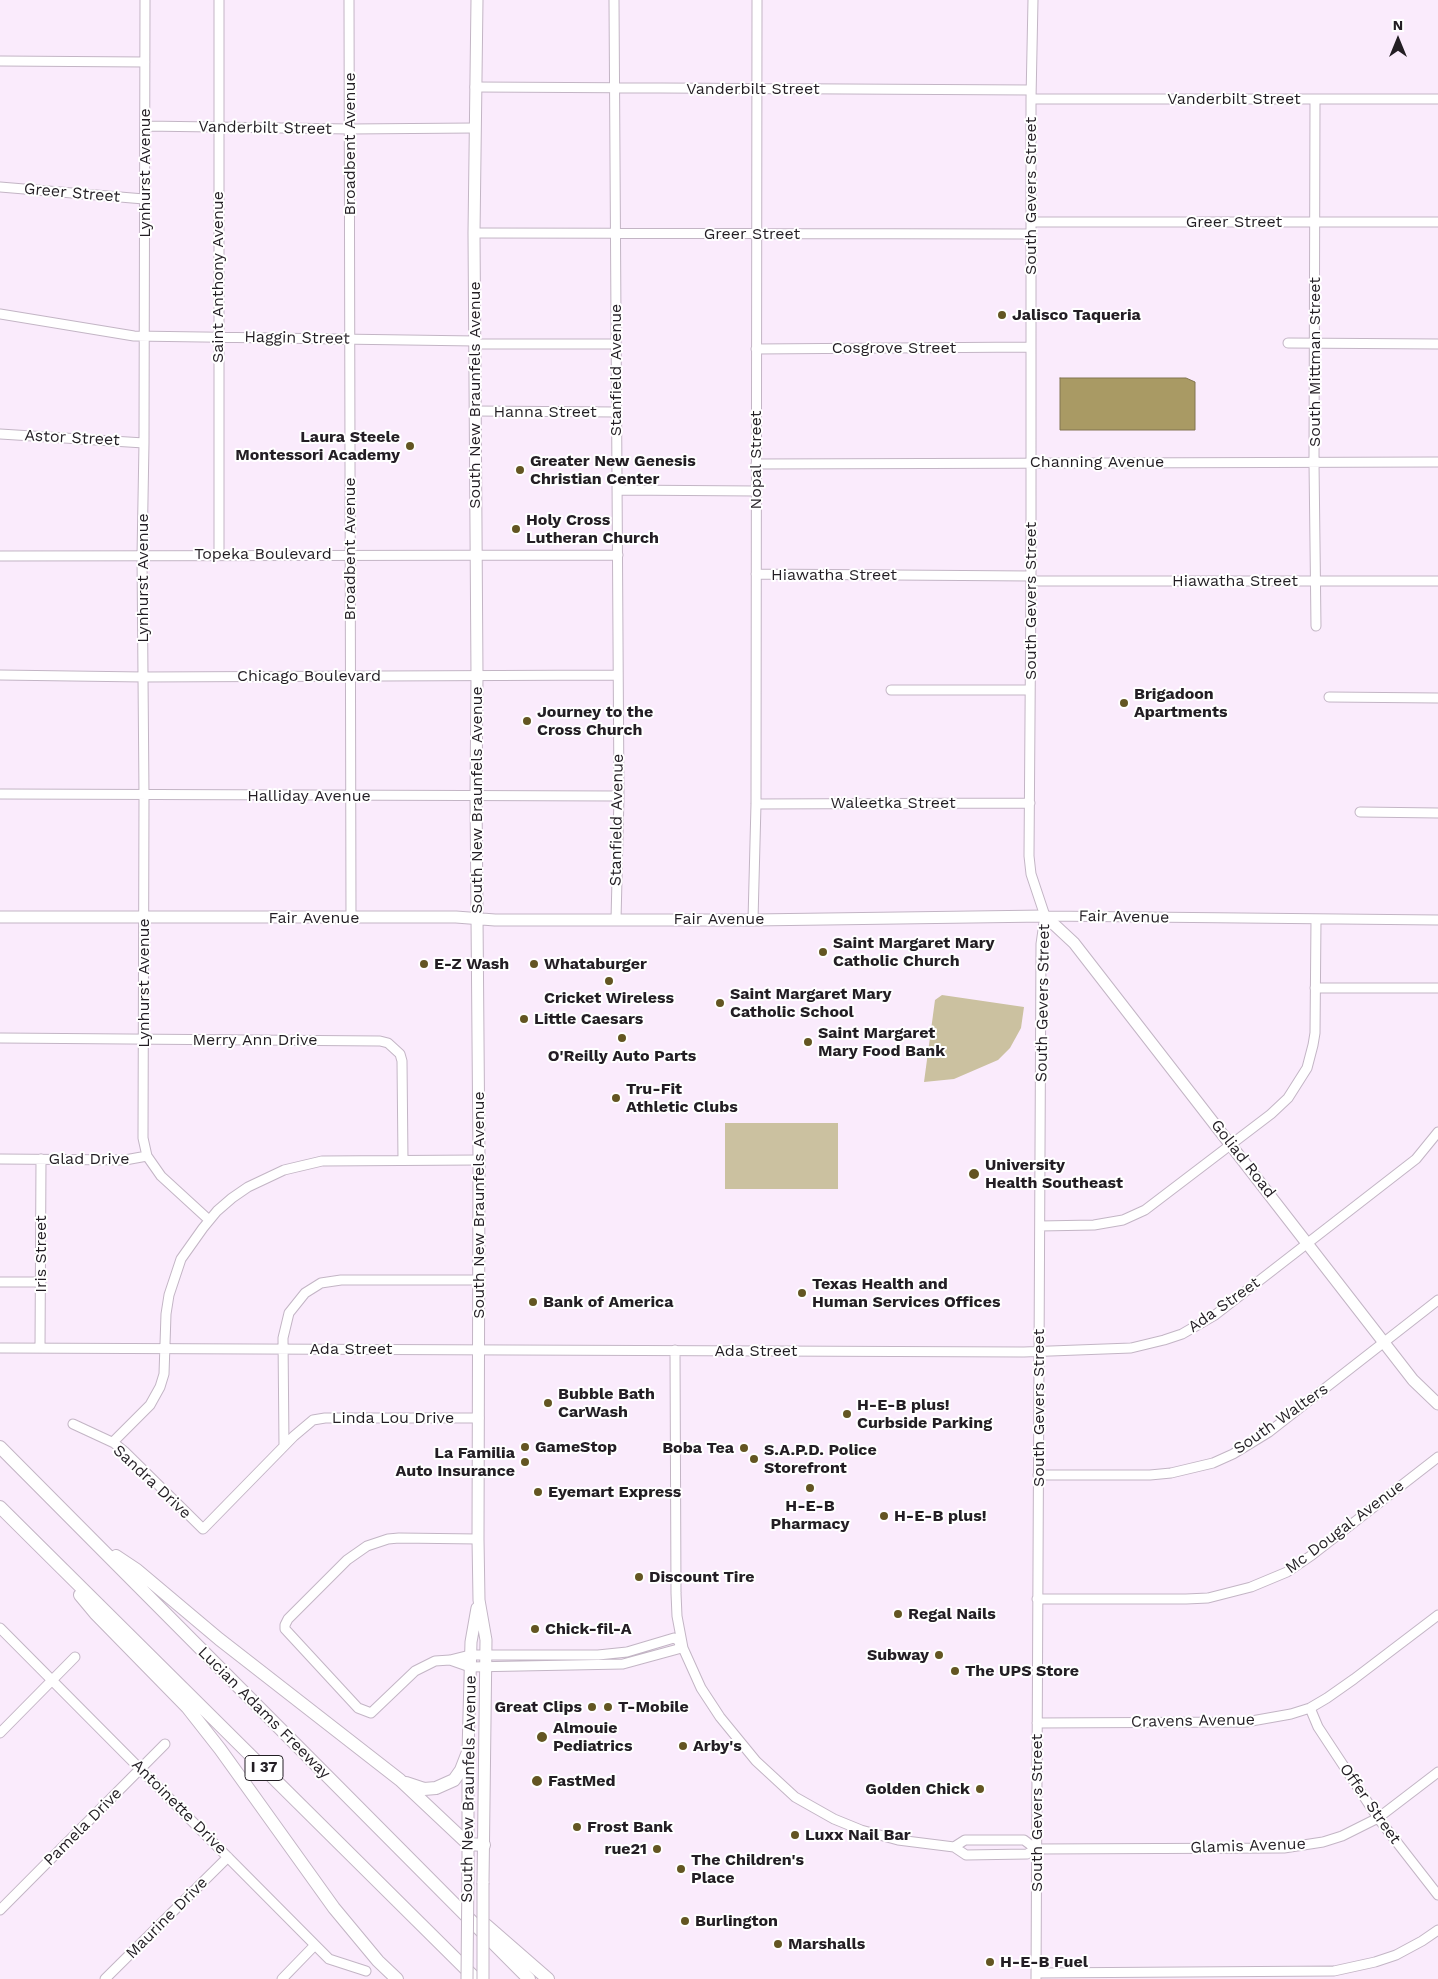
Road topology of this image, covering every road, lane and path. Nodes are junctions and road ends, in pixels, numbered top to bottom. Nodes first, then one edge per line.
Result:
1 (146, 0) edge
2 (219, 0) edge
3 (349, 0) edge
4 (476, 0) edge
5 (614, 0) edge
6 (757, 0) edge
7 (1033, 0) edge
8 (0, 61) edge
9 (145, 62) junction
10 (475, 87) junction
11 (615, 88) junction
12 (756, 88) junction
13 (1031, 94) junction
14 (1315, 99) junction
15 (1438, 99) edge
16 (145, 126) junction
17 (219, 127) junction
18 (474, 128) junction
19 (350, 129) junction
20 (0, 187) edge
21 (144, 199) junction
22 (1031, 222) junction
23 (1315, 222) junction
24 (1438, 222) edge
25 (474, 233) junction
26 (615, 234) junction
27 (757, 234) junction
28 (1031, 234) junction
29 (0, 314) edge
30 (144, 336) junction
31 (218, 336) junction
32 (349, 340) junction
33 (475, 343) junction
34 (1288, 343) dead end
35 (616, 344) junction
36 (1315, 344) junction
37 (1438, 344) edge
38 (1032, 347) junction
39 (756, 349) junction
40 (474, 411) junction
41 (616, 412) junction
42 (0, 434) edge
43 (144, 443) junction
44 (1031, 462) junction
45 (1314, 462) junction
46 (1438, 462) edge
47 (756, 464) junction
48 (617, 490) junction
49 (756, 491) junction
50 (220, 554) junction
51 (351, 554) junction
52 (476, 555) junction
53 (618, 555) junction
54 (0, 556) edge
55 (142, 556) junction
56 (756, 574) junction
57 (1031, 578) junction
58 (1315, 581) junction
59 (1438, 581) edge
60 (1316, 626) dead end
61 (0, 675) edge
62 (477, 675) junction
63 (618, 675) junction
64 (351, 676) junction
65 (142, 677) junction
66 (891, 690) dead end
67 (1030, 690) junction
68 (1329, 697) dead end
69 (1438, 698) edge
70 (0, 794) edge
71 (144, 796) junction
72 (351, 796) junction
73 (476, 796) junction
74 (619, 796) junction
75 (1030, 803) junction
76 (756, 804) junction
77 (1360, 812) dead end
78 (1438, 813) edge
79 (1045, 916) junction
80 (0, 917) edge
81 (144, 918) junction
82 (351, 918) junction
83 (477, 919) junction
84 (616, 920) junction
85 (753, 920) junction
86 (1316, 920) junction
87 (1438, 920) edge
88 (1315, 988) junction
89 (1438, 988) edge
90 (0, 1038) edge
91 (144, 1039) junction
92 (1438, 1132) edge
93 (1232, 1145) junction
94 (147, 1156) junction
95 (0, 1159) edge
96 (42, 1159) junction
97 (403, 1160) junction
98 (479, 1160) junction
99 (209, 1220) junction
100 (1040, 1226) junction
101 (1308, 1243) junction
102 (479, 1280) junction
103 (0, 1282) edge
104 (41, 1282) junction
105 (1438, 1300) edge
106 (1384, 1342) junction
107 (0, 1348) edge
108 (40, 1348) junction
109 (166, 1349) junction
110 (283, 1349) junction
111 (479, 1350) junction
112 (675, 1350) junction
113 (1040, 1352) junction
114 (1438, 1404) edge
115 (479, 1418) junction
116 (73, 1424) dead end
117 (114, 1443) junction
118 (284, 1446) junction
119 (0, 1447) edge
120 (1438, 1457) edge
121 (1038, 1475) junction
122 (0, 1507) edge
123 (202, 1529) joint
124 (478, 1539) junction
125 (95, 1543) junction
126 (52, 1557) junction
127 (1037, 1599) junction
128 (479, 1600) junction
129 (1438, 1615) edge
130 (0, 1628) edge
131 (681, 1642) junction
132 (76, 1657) dead end
133 (470, 1661) junction
134 (485, 1661) junction
135 (53, 1681) junction
136 (1310, 1708) junction
137 (1037, 1723) junction
138 (0, 1734) edge
139 (165, 1744) dead end
140 (468, 1752) junction
141 (141, 1769) junction
142 (1438, 1772) edge
143 (400, 1780) junction
144 (1378, 1818) junction
145 (468, 1844) junction
146 (484, 1845) junction
147 (954, 1847) junction
148 (1036, 1849) junction
149 (228, 1857) junction
150 (410, 1860) junction
151 (1438, 1895) edge
152 (0, 1910) edge
153 (1438, 1930) edge
154 (315, 1944) junction
155 (366, 1971) dead end
156 (1036, 1976) edge
157 (106, 1979) edge
158 (282, 1979) edge
159 (396, 1979) edge
160 (467, 1979) edge
161 (476, 1979) edge
162 (483, 1979) edge
163 (529, 1979) edge
164 (548, 1979) edge

1 - 9 street, Lynhurst Avenue
2 - 17 street, Saint Anthony Avenue
3 - 19 street, Broadbent Avenue
4 - 10 main road, South New Braunfels Avenue
5 - 11 street, Stanfield Avenue
6 - 12 street, Nopal Street
7 - 13 street, South Gevers Street
8 - 9 street
9 - 16 street, Lynhurst Avenue
10 - 11 street, Vanderbilt Street
10 - 18 main road, South New Braunfels Avenue
11 - 12 street, Vanderbilt Street
11 - 26 street, Stanfield Avenue
12 - 13 street, Vanderbilt Street
12 - 27 street, Nopal Street
13 - 14 street, Vanderbilt Street
13 - 22 street, South Gevers Street
14 - 15 street, Vanderbilt Street
14 - 23 street, South Mittman Street
16 - 17 street, Vanderbilt Street
16 - 21 street, Lynhurst Avenue
17 - 19 street, Vanderbilt Street
17 - 31 street, Saint Anthony Avenue
18 - 19 street, Vanderbilt Street
18 - 25 main road, South New Braunfels Avenue
19 - 32 street, Broadbent Avenue
20 - 21 street, Greer Street
21 - 30 street, Lynhurst Avenue
22 - 23 street, Greer Street
22 - 28 street, South Gevers Street
23 - 24 street, Greer Street
23 - 36 street, South Mittman Street
25 - 26 street, Greer Street
25 - 33 main road, South New Braunfels Avenue
26 - 27 street, Greer Street
26 - 35 street, Stanfield Avenue
27 - 28 street, Greer Street
27 - 39 street, Nopal Street
28 - 38 street, South Gevers Street
29 - 30 street, Haggin Street
30 - 31 street, Haggin Street
30 - 43 street, Lynhurst Avenue
31 - 32 street, Haggin Street
31 - 50 street, Saint Anthony Avenue
32 - 33 street, Haggin Street
32 - 51 street, Broadbent Avenue
33 - 35 street, Haggin Street
33 - 40 main road, South New Braunfels Avenue
34 - 36 street
35 - 41 street, Stanfield Avenue
36 - 37 street
36 - 45 street, South Mittman Street
38 - 39 street, Cosgrove Street
38 - 44 street, South Gevers Street
39 - 47 street, Nopal Street
40 - 41 street, Hanna Street
40 - 52 main road, South New Braunfels Avenue
41 - 48 street, Stanfield Avenue
42 - 43 street, Astor Street
43 - 55 street, Lynhurst Avenue
44 - 45 street, Channing Avenue
44 - 47 street, Channing Avenue
44 - 57 street, South Gevers Street
45 - 46 street, Channing Avenue
45 - 58 street, South Mittman Street
47 - 49 street, Nopal Street
48 - 49 street
48 - 53 street, Stanfield Avenue
49 - 56 street, Nopal Street
50 - 51 street, Topeka Boulevard
50 - 55 street, Topeka Boulevard
51 - 52 street, Topeka Boulevard
51 - 64 street, Broadbent Avenue
52 - 53 street, Topeka Boulevard
52 - 62 main road, South New Braunfels Avenue
53 - 63 street, Stanfield Avenue
54 - 55 street, Topeka Boulevard
55 - 65 street, Lynhurst Avenue
56 - 57 street, Hiawatha Street
56 - 76 street, Nopal Street
57 - 58 street, Hiawatha Street
57 - 67 street, South Gevers Street
58 - 59 street, Hiawatha Street
58 - 60 street, South Mittman Street
61 - 65 street, Chicago Boulevard
62 - 63 street, Chicago Boulevard
62 - 64 street, Chicago Boulevard
62 - 73 main road, South New Braunfels Avenue
63 - 74 street, Stanfield Avenue
64 - 65 street, Chicago Boulevard
64 - 72 street, Broadbent Avenue
65 - 71 street, Lynhurst Avenue
66 - 67 street
67 - 75 street, South Gevers Street
68 - 69 street
70 - 71 street, Halliday Avenue
71 - 72 street, Halliday Avenue
71 - 81 street, Lynhurst Avenue
72 - 73 street, Halliday Avenue
72 - 82 street, Broadbent Avenue
73 - 74 street, Halliday Avenue
73 - 83 main road, South New Braunfels Avenue
74 - 84 street, Stanfield Avenue
75 - 76 street, Waleetka Street
75 - 79 street, South Gevers Street
76 - 85 street, Nopal Street
77 - 78 street
79 - 85 main road, Fair Avenue
79 - 86 street, Fair Avenue
79 - 93 main road, Goliad Road
79 - 100 street, South Gevers Street
80 - 81 main road, Fair Avenue
81 - 82 main road, Fair Avenue
81 - 91 street, Lynhurst Avenue
82 - 83 main road, Fair Avenue
83 - 84 main road, Fair Avenue
83 - 98 main road, South New Braunfels Avenue
84 - 85 main road, Fair Avenue
86 - 87 street, Fair Avenue
86 - 88 street
88 - 89 street
88 - 93 street
90 - 91 street, Merry Ann Drive
91 - 94 street, Lynhurst Avenue
91 - 97 street, Merry Ann Drive
92 - 101 street, Ada Street
93 - 100 street
93 - 101 main road, Goliad Road
94 - 96 street, Glad Drive
94 - 99 street, Glad Drive
95 - 96 street, Glad Drive
96 - 104 street, Iris Street
97 - 98 street
97 - 99 street
98 - 102 main road, South New Braunfels Avenue
99 - 109 street
100 - 113 street, South Gevers Street
101 - 106 main road, Goliad Road
101 - 113 street, Ada Street
102 - 110 street
102 - 111 main road, South New Braunfels Avenue
103 - 104 street
104 - 108 street, Iris Street
105 - 106 street, South Walters
106 - 114 main road, Goliad Road
106 - 121 street, South Walters
107 - 108 street, Ada Street
108 - 109 street, Ada Street
109 - 110 street, Ada Street
109 - 117 street
110 - 111 street, Ada Street
110 - 118 street
111 - 112 street, Ada Street
111 - 115 main road, South New Braunfels Avenue
112 - 113 street, Ada Street
112 - 131 street
113 - 121 street, South Gevers Street
115 - 118 street, Linda Lou Drive
115 - 124 main road, South New Braunfels Avenue
116 - 117 street, Sandra Drive
117 - 123 street, Sandra Drive
118 - 123 street, Linda Lou Drive
119 - 125 highway, Lucian Adams Freeway / I 37
120 - 127 street, Mc Dougal Avenue
121 - 127 street, South Gevers Street
122 - 126 highway, I 37
124 - 128 main road, South New Braunfels Avenue
124 - 133 street
125 - 143 highway
125 - 150 highway, Lucian Adams Freeway / I 37
126 - 159 highway
126 - 161 highway, I 37
127 - 137 street, South Gevers Street
128 - 133 main road, South New Braunfels Avenue
128 - 134 main road, South New Braunfels Avenue
129 - 136 street, Cravens Avenue
130 - 135 street, Antoinette Drive
131 - 134 street
131 - 147 street
132 - 135 street
133 - 134 street
133 - 140 main road, South New Braunfels Avenue
134 - 146 main road, South New Braunfels Avenue
135 - 138 street
135 - 141 street, Antoinette Drive
136 - 137 street, Cravens Avenue
136 - 144 street, Offer Street
137 - 148 street, South Gevers Street
139 - 141 street, Pamela Drive
140 - 143 highway
140 - 145 main road, South New Braunfels Avenue
141 - 149 street, Antoinette Drive
141 - 152 street, Pamela Drive
142 - 144 street, Glamis Avenue
143 - 145 highway
144 - 148 street, Glamis Avenue
144 - 151 street, Offer Street
145 - 146 highway
145 - 160 main road, South New Braunfels Avenue, bridge
146 - 162 main road, South New Braunfels Avenue, bridge
147 - 148 street
147 - 148 street
148 - 156 street, South Gevers Street
149 - 154 street, Antoinette Drive
149 - 157 street, Maurine Drive
150 - 163 highway, Lucian Adams Freeway / I 37
150 - 164 highway
153 - 156 street
154 - 155 street, Antoinette Drive
154 - 158 street

